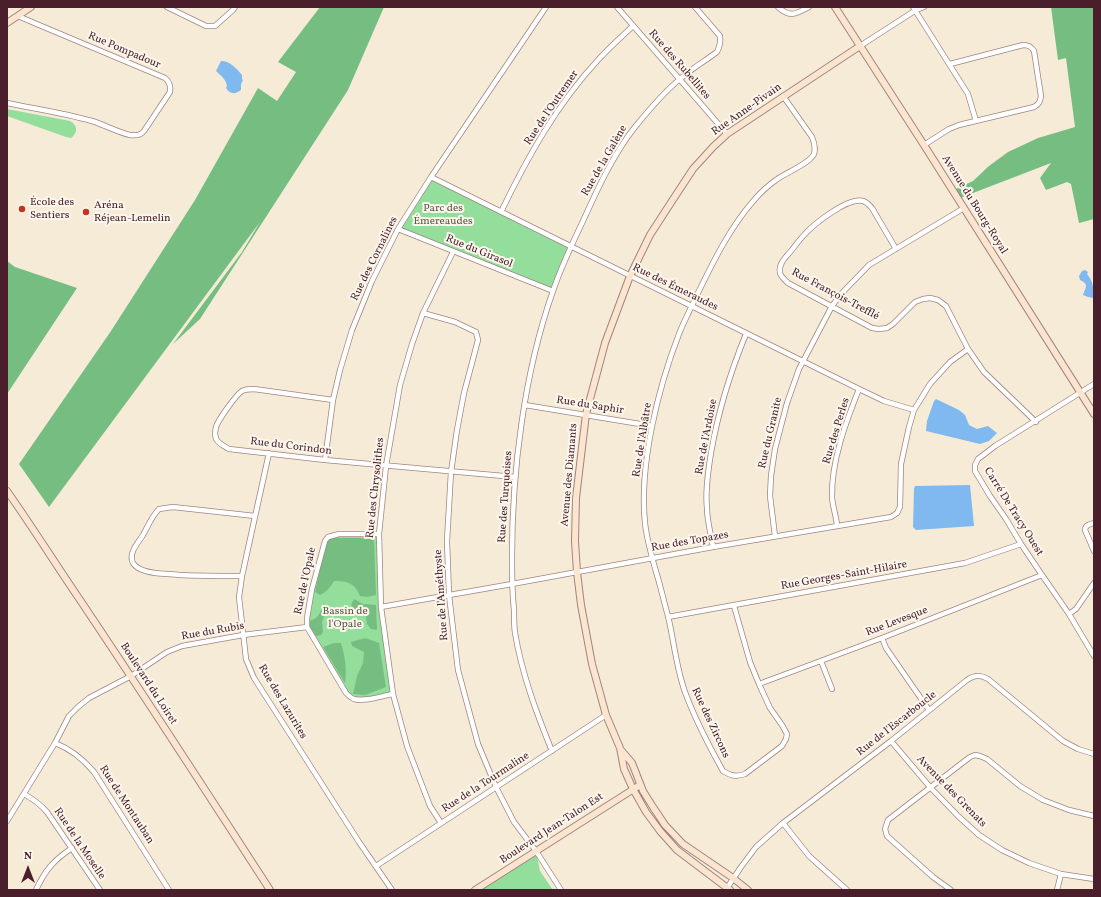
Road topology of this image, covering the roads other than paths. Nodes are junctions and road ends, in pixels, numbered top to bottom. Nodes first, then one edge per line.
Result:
1 (31, 7) edge
2 (167, 7) edge
3 (235, 7) edge
4 (546, 7) edge
5 (617, 7) edge
6 (695, 7) edge
7 (778, 7) edge
8 (808, 7) edge
9 (835, 7) edge
10 (924, 7) edge
11 (914, 9) edge
12 (18, 16) junction
13 (7, 23) edge
14 (633, 26) junction
15 (860, 46) junction
16 (950, 64) junction
17 (680, 79) junction
18 (783, 96) junction
19 (7, 103) edge
20 (976, 121) junction
21 (727, 134) junction
22 (924, 145) junction
23 (431, 177) junction
24 (964, 208) junction
25 (501, 212) junction
26 (398, 229) junction
27 (571, 246) junction
28 (896, 248) junction
29 (453, 252) junction
30 (630, 276) junction
31 (553, 291) junction
32 (692, 306) junction
33 (832, 306) junction
34 (423, 313) junction
35 (746, 334) junction
36 (968, 349) junction
37 (804, 361) junction
38 (1094, 384) edge
39 (859, 389) junction
40 (1081, 393) junction
41 (334, 400) junction
42 (525, 405) junction
43 (914, 410) junction
44 (586, 414) junction
45 (1094, 414) edge
46 (1036, 422) junction
47 (652, 426) junction
48 (269, 453) junction
49 (325, 460) junction
50 (386, 466) junction
51 (451, 472) junction
52 (516, 477) junction
53 (7, 491) edge
54 (255, 516) junction
55 (1094, 523) edge
56 (837, 525) junction
57 (379, 534) junction
58 (775, 536) junction
59 (1021, 544) junction
60 (713, 547) junction
61 (1094, 551) edge
62 (652, 558) junction
63 (577, 572) junction
64 (1042, 575) junction
65 (242, 576) junction
66 (1094, 583) edge
67 (512, 584) junction
68 (449, 595) junction
69 (734, 606) junction
70 (381, 607) junction
71 (1069, 614) junction
72 (668, 617) junction
73 (306, 627) junction
74 (243, 635) junction
75 (882, 638) junction
76 (1094, 656) edge
77 (821, 661) junction
78 (131, 676) junction
79 (759, 684) junction
80 (832, 689) dead end
81 (393, 694) junction
82 (928, 710) junction
83 (606, 715) junction
84 (891, 741) junction
85 (55, 743) junction
86 (620, 748) junction
87 (552, 751) junction
88 (1094, 754) edge
89 (640, 785) junction
90 (496, 787) junction
91 (930, 787) junction
92 (632, 789) junction
93 (24, 794) junction
94 (1094, 816) edge
95 (7, 821) edge
96 (442, 823) junction
97 (783, 824) junction
98 (72, 848) junction
99 (536, 851) junction
100 (376, 866) junction
101 (1061, 874) junction
102 (733, 878) junction
103 (1094, 879) edge
104 (729, 889) edge
105 (36, 890) edge
106 (100, 890) edge
107 (169, 890) edge
108 (270, 890) edge
109 (392, 890) edge
110 (475, 890) edge
111 (561, 890) edge
112 (748, 890) edge
113 (847, 890) edge
114 (951, 890) edge
115 (1057, 890) edge

1 - 12 street
2 - 3 street
4 - 23 street, Rue des Cornalines
5 - 14 street, Rue des Rubellites
6 - 17 street, Rue de la Galène
7 - 8 street
9 - 15 street, Avenue du Bourg-Royal
10 - 11 street, Rue Anne-Pivain
11 - 15 street, Rue Anne-Pivain
11 - 16 street
12 - 13 street
12 - 19 street, Rue Pompadour
14 - 17 street, Rue des Rubellites
14 - 25 street, Rue de l'Outremer
15 - 18 street, Rue Anne-Pivain
15 - 22 street, Avenue du Bourg-Royal
16 - 20 street
16 - 20 street
17 - 21 street, Rue des Rubellites
17 - 27 street, Rue de la Galène
18 - 21 street, Rue Anne-Pivain
18 - 32 street, Rue de l'Albâtre
20 - 22 street
21 - 30 street, Rue Anne-Pivain
22 - 24 street, Avenue du Bourg-Royal
23 - 25 street, Rue des Émeraudes
23 - 26 street, Rue des Cornalines
24 - 28 street, Rue du Granite
24 - 40 street, Avenue du Bourg-Royal
25 - 27 street, Rue des Émeraudes
26 - 29 street, Rue du Girasol
26 - 41 street, Rue des Cornalines
27 - 30 street, Rue des Émeraudes
27 - 31 street, Rue des Turquoises
28 - 33 street, Rue du Granite
28 - 33 street, Rue François-Trefflé
29 - 31 street, Rue du Girasol
29 - 34 street, Rue des Chrysolithes
30 - 32 street, Rue des Émeraudes
30 - 44 street, Avenue des Diamants
31 - 42 street, Rue des Turquoises
32 - 35 street, Rue des Émeraudes
32 - 47 street, Rue de l'Albâtre
33 - 36 street, Rue François-Trefflé
33 - 37 street, Rue du Granite
34 - 50 street, Rue des Chrysolithes
34 - 51 street, Rue de l'Améthyste
35 - 37 street, Rue des Émeraudes
35 - 60 street, Rue de l'Ardoise
36 - 43 street
36 - 46 street, Rue François-Trefflé
37 - 39 street, Rue des Émeraudes
37 - 58 street, Rue du Granite
38 - 40 street, Carré De Tracy Ouest
39 - 43 street, Rue des Émeraudes
39 - 56 street, Rue des Perles
40 - 45 street, Avenue du Bourg-Royal
40 - 46 street, Carré De Tracy Ouest
41 - 48 street, Rue du Corindon
41 - 49 street, Rue des Cornalines
42 - 44 street, Rue du Saphir
42 - 52 street, Rue des Turquoises
43 - 56 street, Rue des Topazes
44 - 47 street, Rue du Saphir
44 - 63 street, Avenue des Diamants
46 - 59 street, Carré De Tracy Ouest
47 - 62 street, Rue de l'Albâtre
48 - 49 street, Rue du Corindon
48 - 54 street, Rue des Lazurites
49 - 50 street, Rue du Corindon
50 - 51 street, Rue du Corindon
50 - 57 street, Rue des Chrysolithes
51 - 52 street, Rue du Corindon
51 - 68 street, Rue de l'Améthyste
52 - 67 street, Rue des Turquoises
53 - 78 street, Boulevard du Loiret
54 - 65 street, Rue des Lazurites
54 - 65 street
55 - 61 street
56 - 58 street, Rue des Topazes
57 - 70 street, Rue des Chrysolithes
57 - 73 street, Rue de l'Opale
58 - 60 street, Rue des Topazes
59 - 64 street, Carré De Tracy Ouest
59 - 69 street, Rue Georges-Saint-Hilaire
60 - 62 street, Rue des Topazes
62 - 63 street, Rue des Topazes
62 - 72 street, Rue des Zircons
63 - 67 street, Rue des Topazes
63 - 83 street, Avenue des Diamants
64 - 71 street, Carré De Tracy Ouest
64 - 75 street, Rue Levesque
65 - 74 street, Rue des Lazurites
66 - 71 street
67 - 68 street, Rue des Topazes
67 - 87 street, Rue des Turquoises
68 - 70 street, Rue des Topazes
68 - 90 street, Rue de l'Améthyste
69 - 72 street, Rue Georges-Saint-Hilaire
69 - 79 street, Rue des Zircons
70 - 81 street, Rue des Chrysolithes
71 - 76 street, Carré De Tracy Ouest
72 - 79 street, Rue des Zircons
73 - 74 street, Rue du Rubis
73 - 81 street, Rue de l'Opale
74 - 78 street, Rue du Rubis
74 - 100 street, Rue des Lazurites
75 - 77 street, Rue Levesque
75 - 82 street
77 - 79 street, Rue Levesque
77 - 80 street
78 - 85 street, Rue du Rubis
78 - 108 street, Boulevard du Loiret
81 - 96 street, Rue des Chrysolithes
82 - 84 street, Rue de l'Escarboucle
82 - 88 street, Rue de l'Escarboucle
83 - 86 street, Avenue des Diamants
83 - 87 street, Rue de la Tourmaline
84 - 91 street, Avenue des Grenats
84 - 97 street, Rue de l'Escarboucle
85 - 93 street, Rue du Rubis
85 - 107 street, Rue de Montauban
86 - 89 street, Avenue des Diamants
86 - 92 street, Avenue des Diamants
87 - 90 street, Rue de la Tourmaline
89 - 92 street, Boulevard Jean-Talon Est
89 - 102 street, Avenue des Diamants
90 - 96 street, Rue de la Tourmaline
90 - 99 street, Rue de l'Améthyste
91 - 94 street
91 - 101 street, Avenue des Grenats
91 - 114 street
92 - 99 street, Boulevard Jean-Talon Est
92 - 104 street, Avenue des Diamants
93 - 95 street, Rue du Rubis
93 - 98 street, Rue de la Moselle
96 - 100 street, Rue de la Tourmaline
97 - 102 street, Rue de l'Escarboucle
97 - 113 street
98 - 105 street
98 - 106 street, Rue de la Moselle
99 - 110 street, Boulevard Jean-Talon Est
99 - 111 street, Rue de l'Améthyste
100 - 109 street, Rue des Lazurites
101 - 103 street, Avenue des Grenats
101 - 115 street
102 - 104 street, Rue de l'Escarboucle
102 - 112 street, Avenue des Diamants

